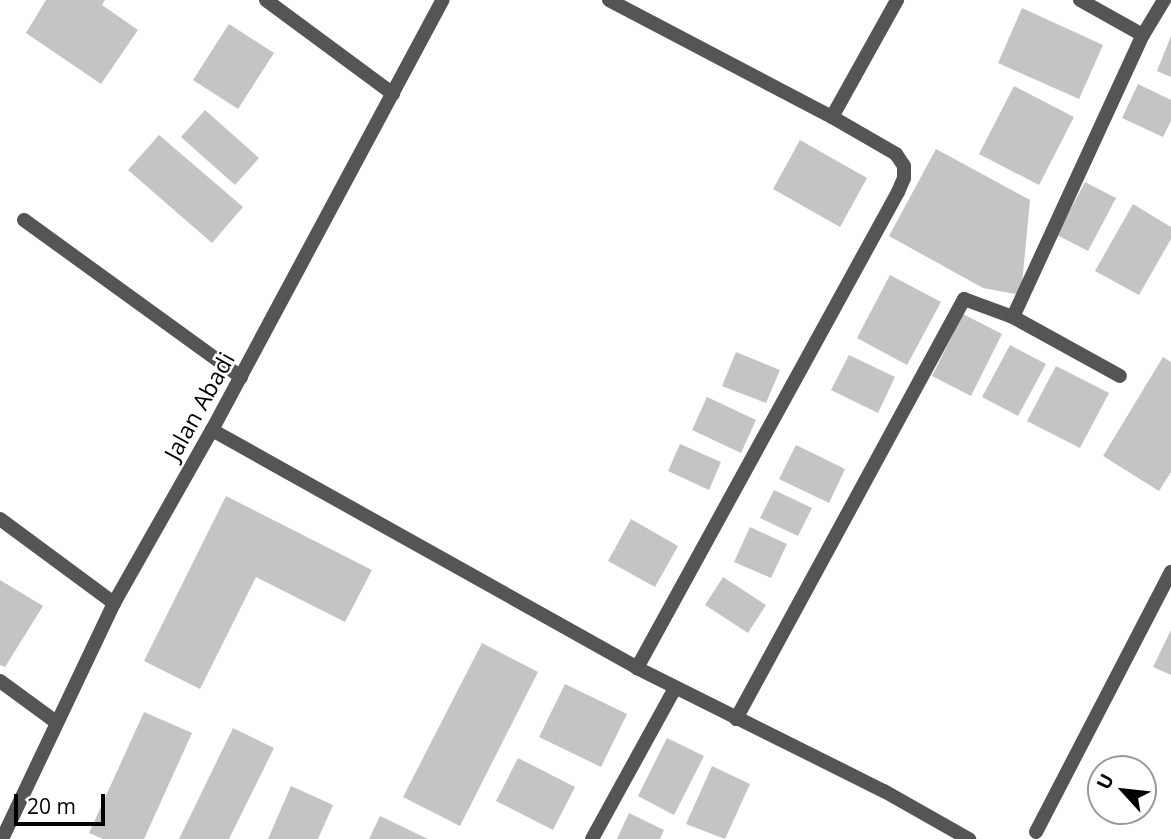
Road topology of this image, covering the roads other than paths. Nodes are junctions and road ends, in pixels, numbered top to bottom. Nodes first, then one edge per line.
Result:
1 (266, 0) edge
2 (443, 0) edge
3 (609, 0) edge
4 (897, 0) edge
5 (1080, 0) edge
6 (1164, 0) edge
7 (1143, 35) junction
8 (393, 94) junction
9 (832, 117) junction
10 (24, 220) dead end
11 (1013, 317) junction
12 (1120, 376) dead end
13 (241, 377) junction
14 (212, 430) junction
15 (0, 519) edge
16 (1171, 572) edge
17 (114, 603) junction
18 (637, 668) junction
19 (0, 681) edge
20 (675, 688) junction
21 (736, 719) junction
22 (56, 722) junction
23 (1036, 832) dead end
24 (2, 839) edge
25 (592, 839) edge
26 (969, 839) edge

1 - 8 street
2 - 8 street, Jalan Abadi
3 - 9 street
4 - 9 street
5 - 7 street
6 - 7 street
7 - 11 street
8 - 13 street, Jalan Abadi
9 - 18 street
10 - 13 street
11 - 12 street
11 - 21 street
13 - 14 street, Jalan Abadi
14 - 17 street, Jalan Abadi
14 - 18 street
15 - 17 street
16 - 23 street
17 - 22 street, Jalan Abadi
18 - 20 street
19 - 22 street
20 - 21 street
20 - 25 street
21 - 26 street
22 - 24 street, Jalan Abadi

